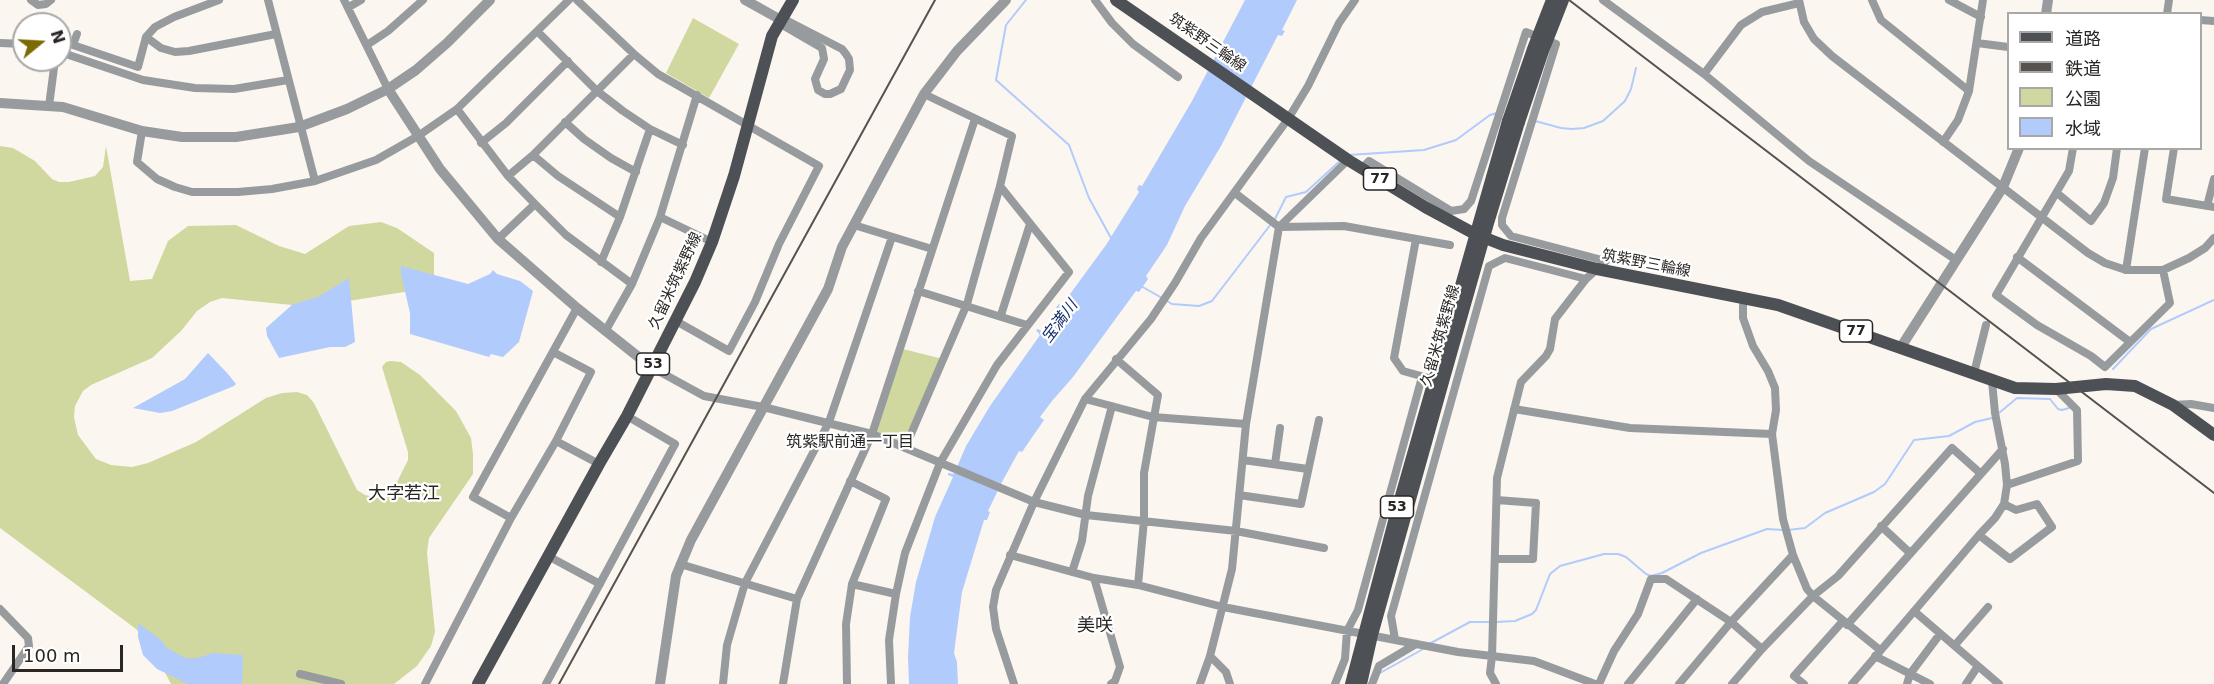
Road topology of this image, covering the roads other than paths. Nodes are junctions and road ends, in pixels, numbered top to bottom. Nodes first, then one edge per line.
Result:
1 (31, 0) edge
2 (51, 0) edge
3 (219, 0) edge
4 (268, 0) edge
5 (361, 0) edge
6 (423, 0) edge
7 (490, 0) edge
8 (569, 0) edge
9 (577, 0) edge
10 (745, 0) edge
11 (793, 0) edge
12 (1006, 0) edge
13 (1095, 0) edge
14 (1116, 0) edge
15 (1355, 0) edge
16 (1552, 0) edge
17 (1563, 0) edge
18 (1603, 0) edge
19 (1872, 0) edge
20 (1949, 0) edge
21 (1983, 0) edge
22 (1799, 2) edge
23 (346, 4) edge
24 (1981, 17) junction
25 (780, 20) junction
26 (538, 32) junction
27 (77, 34) dead end
28 (276, 34) junction
29 (146, 37) junction
30 (1977, 43) junction
31 (367, 45) junction
32 (2007, 47) edge
33 (633, 54) junction
34 (72, 56) edge
35 (568, 61) junction
36 (53, 72) edge
37 (1704, 74) junction
38 (1178, 77) dead end
39 (288, 80) junction
40 (388, 89) junction
41 (1969, 90) junction
42 (597, 91) junction
43 (924, 94) junction
44 (697, 95) junction
45 (0, 103) edge
46 (49, 106) junction
47 (457, 109) junction
48 (975, 119) junction
49 (1288, 119) junction
50 (565, 122) junction
51 (1514, 122) junction
52 (748, 124) junction
53 (299, 127) junction
54 (650, 129) junction
55 (142, 131) junction
56 (417, 136) junction
57 (1943, 142) junction
58 (481, 143) junction
59 (683, 145) junction
60 (2018, 150) edge
61 (2073, 150) edge
62 (2117, 150) edge
63 (2145, 150) edge
64 (2174, 150) edge
65 (533, 155) junction
66 (1348, 160) junction
67 (1362, 168) junction
68 (636, 172) junction
69 (508, 176) junction
70 (2214, 178) edge
71 (315, 181) junction
72 (1000, 186) junction
73 (2003, 187) junction
74 (1235, 193) junction
75 (2057, 193) junction
76 (534, 204) junction
77 (2211, 207) edge
78 (620, 217) junction
79 (660, 217) junction
80 (2043, 218) junction
81 (1030, 224) junction
82 (854, 225) junction
83 (1279, 227) junction
84 (1480, 236) junction
85 (892, 237) junction
86 (2214, 238) edge
87 (498, 239) junction
88 (1416, 239) junction
89 (712, 242) junction
90 (1450, 245) dead end
91 (932, 249) junction
92 (2017, 257) junction
93 (1956, 260) junction
94 (601, 262) junction
95 (1597, 269) junction
96 (2126, 270) junction
97 (2163, 270) junction
98 (1586, 279) junction
99 (632, 284) junction
100 (918, 291) junction
101 (1743, 298) junction
102 (967, 304) junction
103 (577, 308) junction
104 (1001, 315) junction
105 (676, 321) junction
106 (1027, 324) junction
107 (1986, 325) dead end
108 (606, 330) junction
109 (2130, 342) junction
110 (1901, 347) junction
111 (553, 352) junction
112 (1116, 359) junction
113 (2105, 367) junction
114 (651, 368) junction
115 (1974, 373) junction
116 (1432, 380) junction
117 (1992, 381) junction
118 (2106, 384) junction
119 (2056, 389) junction
120 (1085, 399) junction
121 (2173, 405) junction
122 (1112, 406) junction
123 (763, 407) junction
124 (2214, 408) edge
125 (1514, 410) junction
126 (627, 416) junction
127 (1153, 417) junction
128 (1319, 420) dead end
129 (829, 422) junction
130 (1246, 424) junction
131 (1280, 428) dead end
132 (872, 434) junction
133 (1772, 434) junction
134 (2214, 435) edge
135 (556, 441) junction
136 (905, 448) junction
137 (2003, 449) junction
138 (1243, 460) junction
139 (598, 464) junction
140 (943, 464) junction
141 (1275, 464) junction
142 (1308, 469) junction
143 (1980, 473) junction
144 (850, 481) junction
145 (2007, 485) junction
146 (1239, 495) junction
147 (1497, 500) junction
148 (1034, 502) junction
149 (2004, 504) junction
150 (1086, 515) junction
151 (511, 518) junction
152 (1144, 520) junction
153 (1881, 526) junction
154 (1236, 531) junction
155 (1979, 535) junction
156 (1324, 548) dead end
157 (1910, 553) junction
158 (1010, 555) junction
159 (1793, 555) junction
160 (548, 556) junction
161 (1495, 559) junction
162 (680, 564) junction
163 (1072, 572) junction
164 (1094, 578) junction
165 (745, 583) junction
166 (600, 584) junction
167 (852, 584) junction
168 (1138, 585) junction
169 (896, 594) junction
170 (1813, 596) junction
171 (797, 598) junction
172 (1697, 599) junction
173 (1223, 607) junction
174 (1988, 607) dead end
175 (0, 609) edge
176 (1914, 612) junction
177 (1731, 622) junction
178 (1845, 623) junction
179 (1347, 631) junction
180 (1368, 634) junction
181 (1940, 634) junction
182 (1395, 639) junction
183 (1416, 644) junction
184 (1955, 645) junction
185 (1762, 649) junction
186 (1878, 653) junction
187 (1210, 656) junction
188 (1492, 656) junction
189 (1978, 666) junction
190 (300, 674) dead end
191 (1910, 674) junction
192 (3, 684) edge
193 (341, 684) edge
194 (425, 684) edge
195 (478, 684) edge
196 (546, 684) edge
197 (660, 684) edge
198 (723, 684) edge
199 (783, 684) edge
200 (847, 684) edge
201 (891, 684) edge
202 (1014, 684) edge
203 (1111, 684) edge
204 (1200, 684) edge
205 (1230, 684) edge
206 (1335, 684) edge
207 (1351, 684) edge
208 (1361, 684) edge
209 (1372, 684) edge
210 (1496, 684) edge
211 (1597, 684) edge
212 (1628, 684) edge
213 (1679, 684) edge
214 (1732, 684) edge
215 (1804, 684) edge
216 (1852, 684) edge
217 (1907, 684) edge
218 (1930, 684) edge
219 (1966, 684) edge
220 (1999, 684) edge

1 - 2 street
3 - 29 street
4 - 28 street
5 - 23 street
6 - 31 street
7 - 40 street
8 - 26 street
9 - 33 street
10 - 25 street
11 - 25 main road, 久留米筑紫野線 / 53
12 - 43 street
13 - 38 street
14 - 49 main road, 筑紫野三輪線 / 77
15 - 49 street
16 - 51 main road, 久留米筑紫野線 / 53, bridge
17 - 51 main road, 久留米筑紫野線 / 53, bridge
18 - 37 street
19 - 41 street
20 - 24 street
21 - 24 street
22 - 37 street
22 - 57 street
23 - 31 street
24 - 30 street
25 - 25 street
25 - 52 main road, 久留米筑紫野線 / 53
26 - 35 street
26 - 47 street
27 - 29 street
28 - 29 street
28 - 39 street
30 - 32 street
30 - 41 street
31 - 40 street
33 - 42 street
33 - 44 street
34 - 39 street
35 - 42 street
35 - 58 street
36 - 46 street
37 - 93 street
39 - 53 street
40 - 53 street
40 - 56 street
41 - 57 street
42 - 50 street
42 - 54 street
43 - 48 street
43 - 82 street
44 - 52 street
44 - 59 street
45 - 46 street
46 - 55 street
47 - 56 street
47 - 58 street
48 - 72 street
48 - 91 street
49 - 66 main road, 筑紫野三輪線 / 77
49 - 74 street
50 - 65 street
50 - 68 street
51 - 84 main road, 久留米筑紫野線 / 53
52 - 89 main road, 久留米筑紫野線 / 53
52 - 105 street
53 - 55 street
53 - 71 street
54 - 59 street
54 - 68 street
55 - 71 street
56 - 71 street
56 - 87 street
57 - 73 street
58 - 69 street
59 - 79 street
60 - 73 street
61 - 75 street
62 - 75 street
63 - 96 street
64 - 77 street
65 - 69 street
65 - 78 street
66 - 67 main road, 筑紫野三輪線 / 77
66 - 83 street
67 - 84 main road, 筑紫野三輪線 / 77
67 - 95 street
68 - 78 street
69 - 76 street
70 - 77 street
72 - 81 street
72 - 102 street
73 - 80 street
73 - 93 street
74 - 83 street
74 - 112 street
75 - 80 street
76 - 87 street
76 - 94 street
78 - 94 street
79 - 89 street
79 - 99 street
80 - 92 street
80 - 96 street
81 - 104 street
81 - 106 street
82 - 85 street
82 - 123 street
83 - 88 street
83 - 130 street
84 - 95 main road, 筑紫野三輪線 / 77
84 - 116 main road, 久留米筑紫野線 / 53
85 - 91 street
85 - 129 street
86 - 97 street
87 - 103 street
88 - 90 street
88 - 116 street
89 - 105 main road, 久留米筑紫野線 / 53
91 - 100 street
92 - 109 street
92 - 113 street
93 - 110 street
94 - 99 street
95 - 98 street
95 - 101 main road, 筑紫野三輪線 / 77
96 - 97 street
97 - 109 street
98 - 125 street
98 - 182 street
99 - 108 street
100 - 102 street
100 - 132 street
101 - 110 main road, 筑紫野三輪線 / 77
101 - 133 street
102 - 104 street
102 - 136 street
103 - 108 street
103 - 111 street
104 - 106 street
105 - 114 main road, 久留米筑紫野線 / 53
106 - 140 street
107 - 115 street
108 - 114 street
109 - 113 street
110 - 115 main road, 筑紫野三輪線 / 77
111 - 135 street
111 - 151 street
112 - 120 street
112 - 127 street
113 - 118 street
114 - 123 street
114 - 126 main road, 久留米筑紫野線 / 53
115 - 117 main road, 筑紫野三輪線 / 77
116 - 179 street
116 - 180 main road, 久留米筑紫野線 / 53
117 - 119 main road, 筑紫野三輪線 / 77
117 - 137 street
118 - 119 main road, 筑紫野三輪線 / 77
118 - 121 main road, 筑紫野三輪線 / 77
119 - 145 street
120 - 122 street
120 - 148 street
121 - 124 street
121 - 134 main road, 筑紫野三輪線 / 77
122 - 127 street
122 - 150 street
123 - 129 street
123 - 162 street
125 - 133 street
125 - 147 street
126 - 139 main road, 久留米筑紫野線 / 53
126 - 166 street
127 - 130 street
127 - 152 street
128 - 142 street
129 - 132 street
129 - 165 street
130 - 138 street
131 - 141 street
132 - 136 street
132 - 144 street
133 - 159 street
135 - 139 street
135 - 151 street
136 - 140 street
137 - 143 street
137 - 145 street
138 - 141 street
138 - 146 street
139 - 160 main road, 久留米筑紫野線 / 53
140 - 148 street
140 - 169 street
141 - 142 street
142 - 146 street
143 - 153 street
143 - 157 street
144 - 167 street
144 - 171 street
145 - 149 street
146 - 154 street
147 - 161 street
147 - 161 street
148 - 150 street
148 - 158 street
149 - 155 street
149 - 155 street
150 - 152 street
150 - 163 street
151 - 194 street
152 - 154 street
152 - 168 street
153 - 157 street
153 - 170 street
154 - 156 street
154 - 173 street
155 - 176 street
157 - 178 street
158 - 163 street
158 - 202 street
159 - 170 street
159 - 177 street
160 - 166 street
160 - 195 main road, 久留米筑紫野線 / 53
161 - 188 street
162 - 165 street
162 - 197 street
163 - 164 street
164 - 168 street
164 - 203 street
165 - 171 street
165 - 198 street
166 - 196 street
167 - 169 street
167 - 200 street
168 - 173 street
169 - 201 street
170 - 178 street
170 - 185 street
171 - 199 street
172 - 177 street
172 - 211 street
172 - 212 street
173 - 179 street
173 - 187 street
174 - 184 street
175 - 192 street
176 - 181 street
176 - 186 street
177 - 185 street
177 - 213 street
178 - 186 street
178 - 215 street
179 - 180 street
179 - 206 street
180 - 182 street
180 - 207 main road, 久留米筑紫野線 / 53
180 - 208 main road, 久留米筑紫野線 / 53
181 - 184 street
181 - 191 street
182 - 183 street
183 - 188 street
183 - 209 street
184 - 189 street
185 - 214 street
186 - 191 street
186 - 216 street
187 - 204 street
187 - 205 street
188 - 210 street
188 - 211 street
189 - 219 street
189 - 220 street
190 - 193 street
191 - 217 street
191 - 218 street

